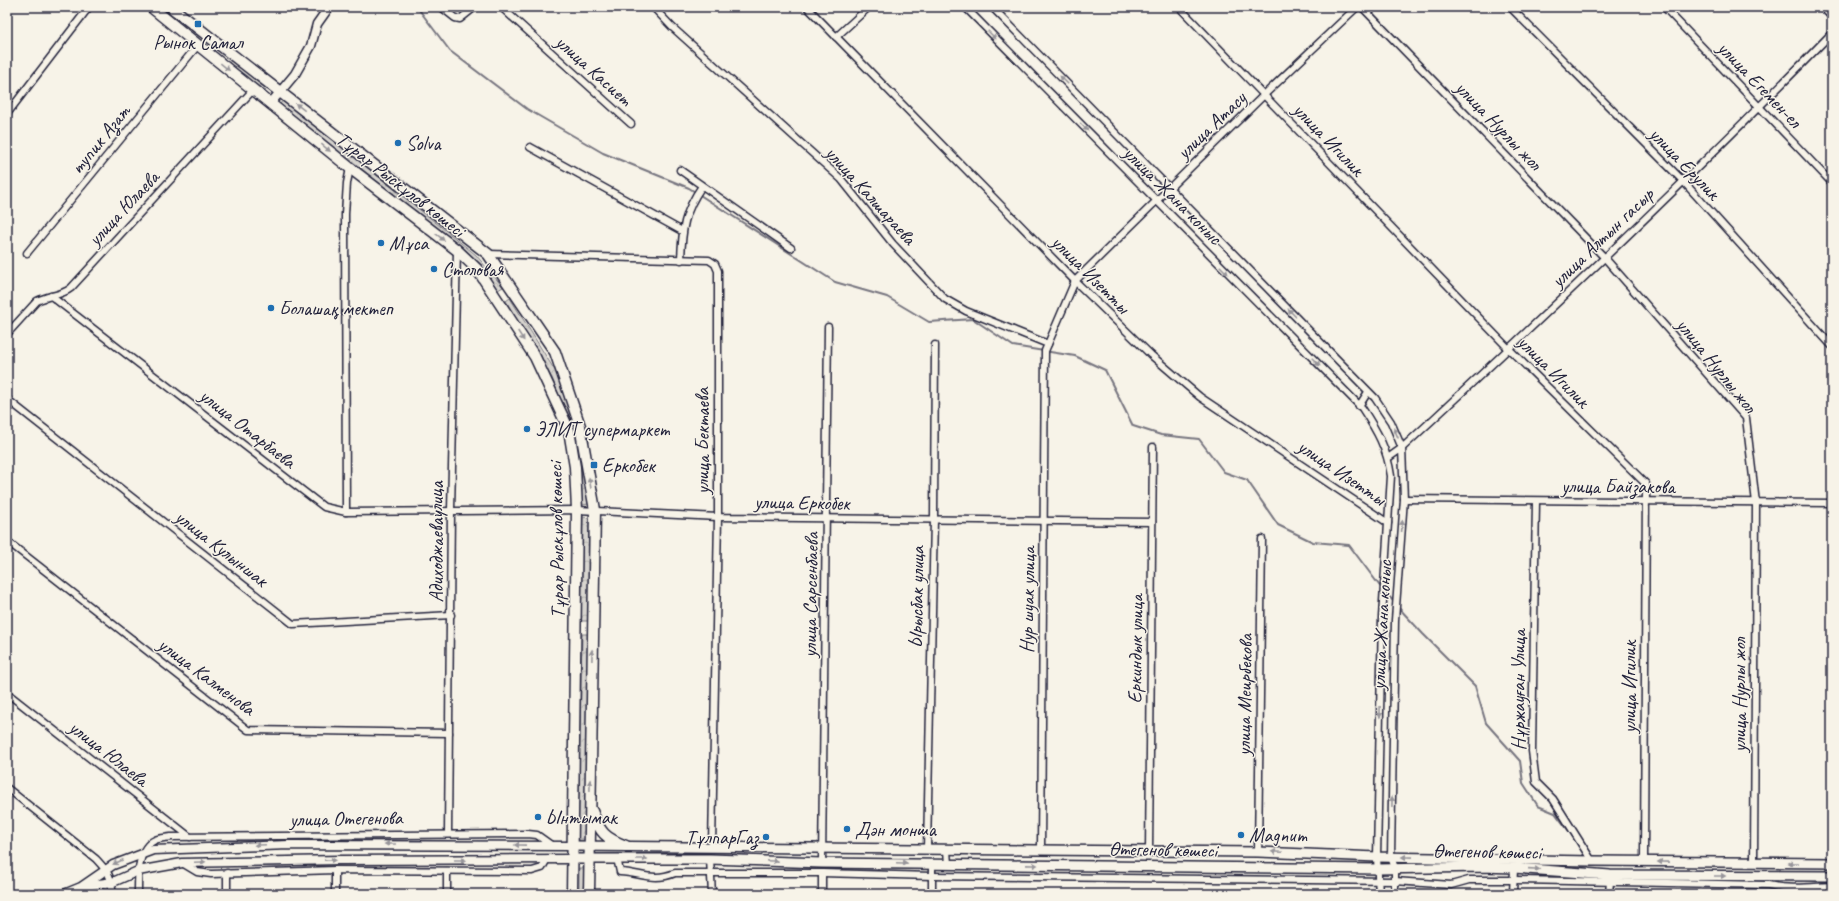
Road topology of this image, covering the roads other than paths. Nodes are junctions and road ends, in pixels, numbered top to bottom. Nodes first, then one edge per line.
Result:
1 (90, 7) edge
2 (151, 7) edge
3 (171, 7) edge
4 (329, 7) edge
5 (441, 7) edge
6 (475, 7) edge
7 (501, 7) edge
8 (653, 7) edge
9 (807, 7) edge
10 (869, 7) edge
11 (965, 7) edge
12 (992, 7) edge
13 (1180, 7) edge
14 (1357, 7) edge
15 (1362, 7) edge
16 (1510, 7) edge
17 (1664, 7) edge
18 (1822, 7) edge
19 (1832, 17) edge
20 (1832, 33) edge
21 (836, 37) junction
22 (198, 45) junction
23 (253, 90) junction
24 (280, 92) junction
25 (1264, 95) junction
26 (270, 104) junction
27 (1760, 107) junction
28 (7, 114) edge
29 (631, 124) dead end
30 (530, 147) dead end
31 (350, 168) junction
32 (680, 170) dead end
33 (1683, 181) junction
34 (1832, 183) edge
35 (702, 186) junction
36 (1170, 187) junction
37 (1156, 201) junction
38 (682, 232) junction
39 (791, 248) dead end
40 (457, 250) junction
41 (27, 253) dead end
42 (488, 254) junction
43 (1604, 257) junction
44 (681, 260) junction
45 (1074, 281) junction
46 (511, 288) junction
47 (51, 296) junction
48 (496, 298) junction
49 (828, 327) dead end
50 (7, 334) edge
51 (1048, 344) junction
52 (935, 345) dead end
53 (1832, 346) edge
54 (1509, 349) junction
55 (1045, 351) joint
56 (1368, 392) junction
57 (7, 400) edge
58 (1359, 406) junction
59 (1153, 447) dead end
60 (1402, 448) junction
61 (1388, 458) junction
62 (1404, 499) junction
63 (1536, 501) junction
64 (1646, 502) junction
65 (1756, 503) junction
66 (1832, 504) edge
67 (451, 510) junction
68 (577, 510) junction
69 (595, 510) junction
70 (346, 512) junction
71 (718, 517) junction
72 (827, 518) junction
73 (934, 519) junction
74 (1044, 520) junction
75 (1152, 522) junction
76 (1388, 523) junction
77 (1262, 539) dead end
78 (7, 542) edge
79 (451, 615) junction
80 (575, 626) junction
81 (593, 626) junction
82 (7, 693) edge
83 (449, 733) junction
84 (7, 788) edge
85 (590, 807) junction
86 (448, 834) junction
87 (190, 837) junction
88 (551, 846) junction
89 (573, 846) junction
90 (589, 846) junction
91 (626, 846) junction
92 (712, 846) junction
93 (822, 847) junction
94 (927, 849) junction
95 (947, 849) junction
96 (1040, 849) junction
97 (1149, 851) junction
98 (1258, 852) junction
99 (143, 853) junction
100 (1377, 857) junction
101 (1391, 857) junction
102 (589, 858) junction
103 (617, 858) junction
104 (547, 859) junction
105 (573, 859) junction
106 (710, 859) junction
107 (1592, 861) junction
108 (1644, 861) junction
109 (1704, 862) junction
110 (1832, 862) edge
111 (182, 863) junction
112 (1754, 863) junction
113 (932, 864) junction
114 (948, 865) junction
115 (822, 868) junction
116 (1395, 868) junction
117 (1514, 868) junction
118 (106, 869) junction
119 (1379, 869) junction
120 (335, 870) junction
121 (138, 871) junction
122 (447, 872) junction
123 (227, 873) junction
124 (712, 873) junction
125 (932, 876) junction
126 (1704, 876) junction
127 (1832, 876) edge
128 (1610, 879) junction
129 (1380, 880) junction
130 (1513, 880) junction
131 (1395, 881) junction
132 (113, 882) junction
133 (1832, 886) edge
134 (81, 887) junction
135 (1780, 891) edge
136 (64, 894) edge
137 (112, 894) edge
138 (138, 894) edge
139 (227, 894) edge
140 (336, 894) edge
141 (447, 894) edge
142 (572, 894) edge
143 (589, 894) edge
144 (712, 894) edge
145 (822, 894) edge
146 (932, 894) edge
147 (1379, 894) edge
148 (1395, 894) edge
149 (1512, 894) edge
150 (1609, 894) edge

1 - 28 street
2 - 22 main road, Тұрар Рыскұлов көшесі
3 - 24 main road, Тұрар Рыскұлов көшесі
4 - 24 street
5 - 6 street
7 - 29 street, улица Касиет
8 - 51 street, улица Калшараева
9 - 21 street, улица Изетты
10 - 21 street
11 -> 37 street, улица Жана коныс
36 -> 12 street, улица Жана коныс
13 - 25 street, улица Игилик
14 - 25 street, улица Атасу
15 - 43 street, улица Нурлы жол
16 - 33 street, улица Ерулик
17 - 27 street, улица Егемен-ел
18 - 19 street
20 - 27 street, улица Алтын гасыр
21 - 45 street, улица Изетты
22 -> 23 main road, Тұрар Рыскұлов көшесі
22 - 41 street, тупик Азат
23 - 26 main road, Тұрар Рыскұлов көшесі
23 - 47 street, улица Юлаева
24 - 26 street
42 -> 24 main road, Тұрар Рыскұлов көшесі
25 - 36 street, улица Атасу
25 - 54 street, улица Игилик
26 -> 31 main road, Тұрар Рыскұлов көшесі
27 - 33 street, улица Алтын гасыр
27 - 34 street, улица Егемен-ел
30 - 38 street
31 -> 40 main road, Тұрар Рыскұлов көшесі
31 - 70 street
32 - 35 street
33 - 43 street, улица Алтын гасыр
33 - 53 street, улица Ерулик
35 - 38 street
35 - 39 street
36 - 37 street, улица Атасу
56 -> 36 street, улица Жана коныс
37 - 45 street, улица Атасу
37 -> 58 street, улица Жана коныс
38 - 44 street
40 - 48 main road, Тұрар Рыскұлов көшесі
40 - 67 street, Адиходжаеваулица
42 - 44 street, улица Бектаева
42 - 46 main road, Тұрар Рыскұлов көшесі
43 - 54 street, улица Алтын гасыр
43 - 65 street, улица Нурлы жол
44 - 71 street, улица Бектаева
45 - 51 street, улица Атасу
45 - 76 street, улица Изетты
46 - 48 main road
69 -> 46 main road, Тұрар Рыскұлов көшесі
47 - 50 street, улица Юлаева
47 - 70 street, улица Отарбаева
48 -> 68 main road, Тұрар Рыскұлов көшесі
49 - 72 street, улица Сарсенбаева
51 - 55 street, улица Атасу
52 - 73 street, Ырысбак улица
54 - 60 street, улица Алтын гасыр
54 - 64 street, улица Игилик
55 - 74 street, Нур шуак улица
56 - 58 street
60 -> 56 street, улица Жана коныс
57 - 79 street, улица Кулыншак
58 - 61 street, улица Жана коныс
59 - 75 street, Еркиндык улица
60 - 61 street, улица Алтын гасыр
60 - 62 street, улица Жана коныс
61 - 76 street, улица Жана коныс
62 - 63 street, улица Байзакова
101 -> 62 street, улица Жана коныс
63 - 64 street, улица Байзакова
63 - 107 street, Нұржауған Улица
64 - 65 street, улица Байзакова
64 - 108 street, улица Игилик
65 - 66 street, улица Байзакова
65 - 112 street, улица Нурлы жол
67 - 68 street, улица Еркобек
67 - 70 street, улица Отарбаева
67 - 79 street, Адиходжаеваулица
68 - 69 street, улица Еркобек
68 - 80 main road, Тұрар Рыскұлов көшесі
69 - 71 street, улица Еркобек
69 - 81 main road, Тұрар Рыскұлов көшесі
71 - 72 street, улица Еркобек
71 - 92 street, улица Бектаева
72 - 73 street, улица Еркобек
72 - 93 street, улица Сарсенбаева
73 - 74 street, улица Еркобек
73 - 94 street, Ырысбак улица
74 - 75 street, улица Еркобек
74 - 96 street, Нур шуак улица
75 - 97 street, Еркиндык улица
76 -> 100 street, улица Жана коныс
77 - 98 street, улица Меирбекова
78 - 83 street, улица Калменова
79 - 83 street, Адиходжаеваулица
80 - 81 main road
80 - 89 main road, Тұрар Рыскұлов көшесі
85 -> 81 main road, Тұрар Рыскұлов көшесі
82 - 87 street, улица Юлаева
83 - 86 street, Адиходжаеваулица
84 - 118 street
85 - 90 main road, Тұрар Рыскұлов көшесі
85 - 91 main road
86 - 87 street, улица Отегенова
86 - 88 street, улица Отегенова
87 - 99 street, улица Отегенова
88 - 89 street, улица Отегенова
88 -> 99 street, улица Отегенова
89 - 90 main road, Өтегенов көшесі
89 - 105 main road, Тұрар Рыскұлов көшесі
90 - 91 main road, Өтегенов көшесі
90 - 102 main road, Тұрар Рыскұлов көшесі
91 - 92 main road, Өтегенов көшесі
92 - 93 main road, Өтегенов көшесі
93 - 94 main road, Өтегенов көшесі
93 - 115 street, улица Сарсенбаева
94 - 95 main road, Өтегенов көшесі
95 - 96 main road, Өтегенов көшесі
95 - 114 street
96 - 97 main road, Өтегенов көшесі
97 - 98 main road, Өтегенов көшесі
100 -> 98 main road, Өтегенов көшесі
99 -> 118 street, улица Отегенова
99 - 121 street
100 - 101 main road, Өтегенов көшесі
100 - 119 street, улица Жана коныс
107 -> 101 main road, Өтегенов көшесі
101 - 116 street, улица Жана коныс
102 - 103 main road, Өтегенов көшесі
102 - 105 main road, Өтегенов көшесі
102 - 143 main road, Тұрар Рыскұлов көшесі
103 -> 106 main road, Өтегенов көшесі
103 - 124 street
104 - 105 street, улица Отегенова
111 -> 104 street, улица Отегенова
104 - 122 street
105 - 142 main road, Тұрар Рыскұлов көшесі
106 -> 115 main road, Өтегенов көшесі
106 - 124 street
107 - 108 main road, Өтегенов көшесі
109 -> 108 main road, Өтегенов көшесі
109 - 112 main road, Өтегенов көшесі
109 - 126 main road
110 -> 112 main road, Өтегенов көшесі
111 - 121 street, улица Отегенова
111 - 123 street
113 - 114 main road, Өтегенов көшесі
115 -> 113 main road, Өтегенов көшесі
113 - 125 street
114 -> 119 main road, Өтегенов көшесі
115 - 124 street
115 - 125 street
115 - 145 street, улица Сарсенбаева
116 - 117 main road, Өтегенов көшесі
116 - 119 main road, Өтегенов көшесі
116 - 131 street, улица Жана коныс
117 -> 128 main road, Өтегенов көшесі
117 - 130 street
118 - 132 street
118 - 134 street, улица Отегенова
119 - 129 street, улица Жана коныс
120 - 122 street
120 - 123 street
120 - 140 street
121 - 132 street, улица Отегенова
121 - 138 street
122 - 141 street
123 - 139 street
124 - 144 street
125 - 129 street
125 - 146 street
126 -> 127 main road, Өтегенов көшесі
126 - 128 main road, Өтегенов көшесі
128 - 130 street
128 - 135 street
128 - 150 street
129 - 131 street
129 - 147 street, улица Жана коныс
130 - 131 street
130 - 149 street
131 - 148 street, улица Жана коныс
132 - 134 street, улица Отегенова
132 - 137 street
133 - 135 street
134 - 136 street, улица Отегенова

